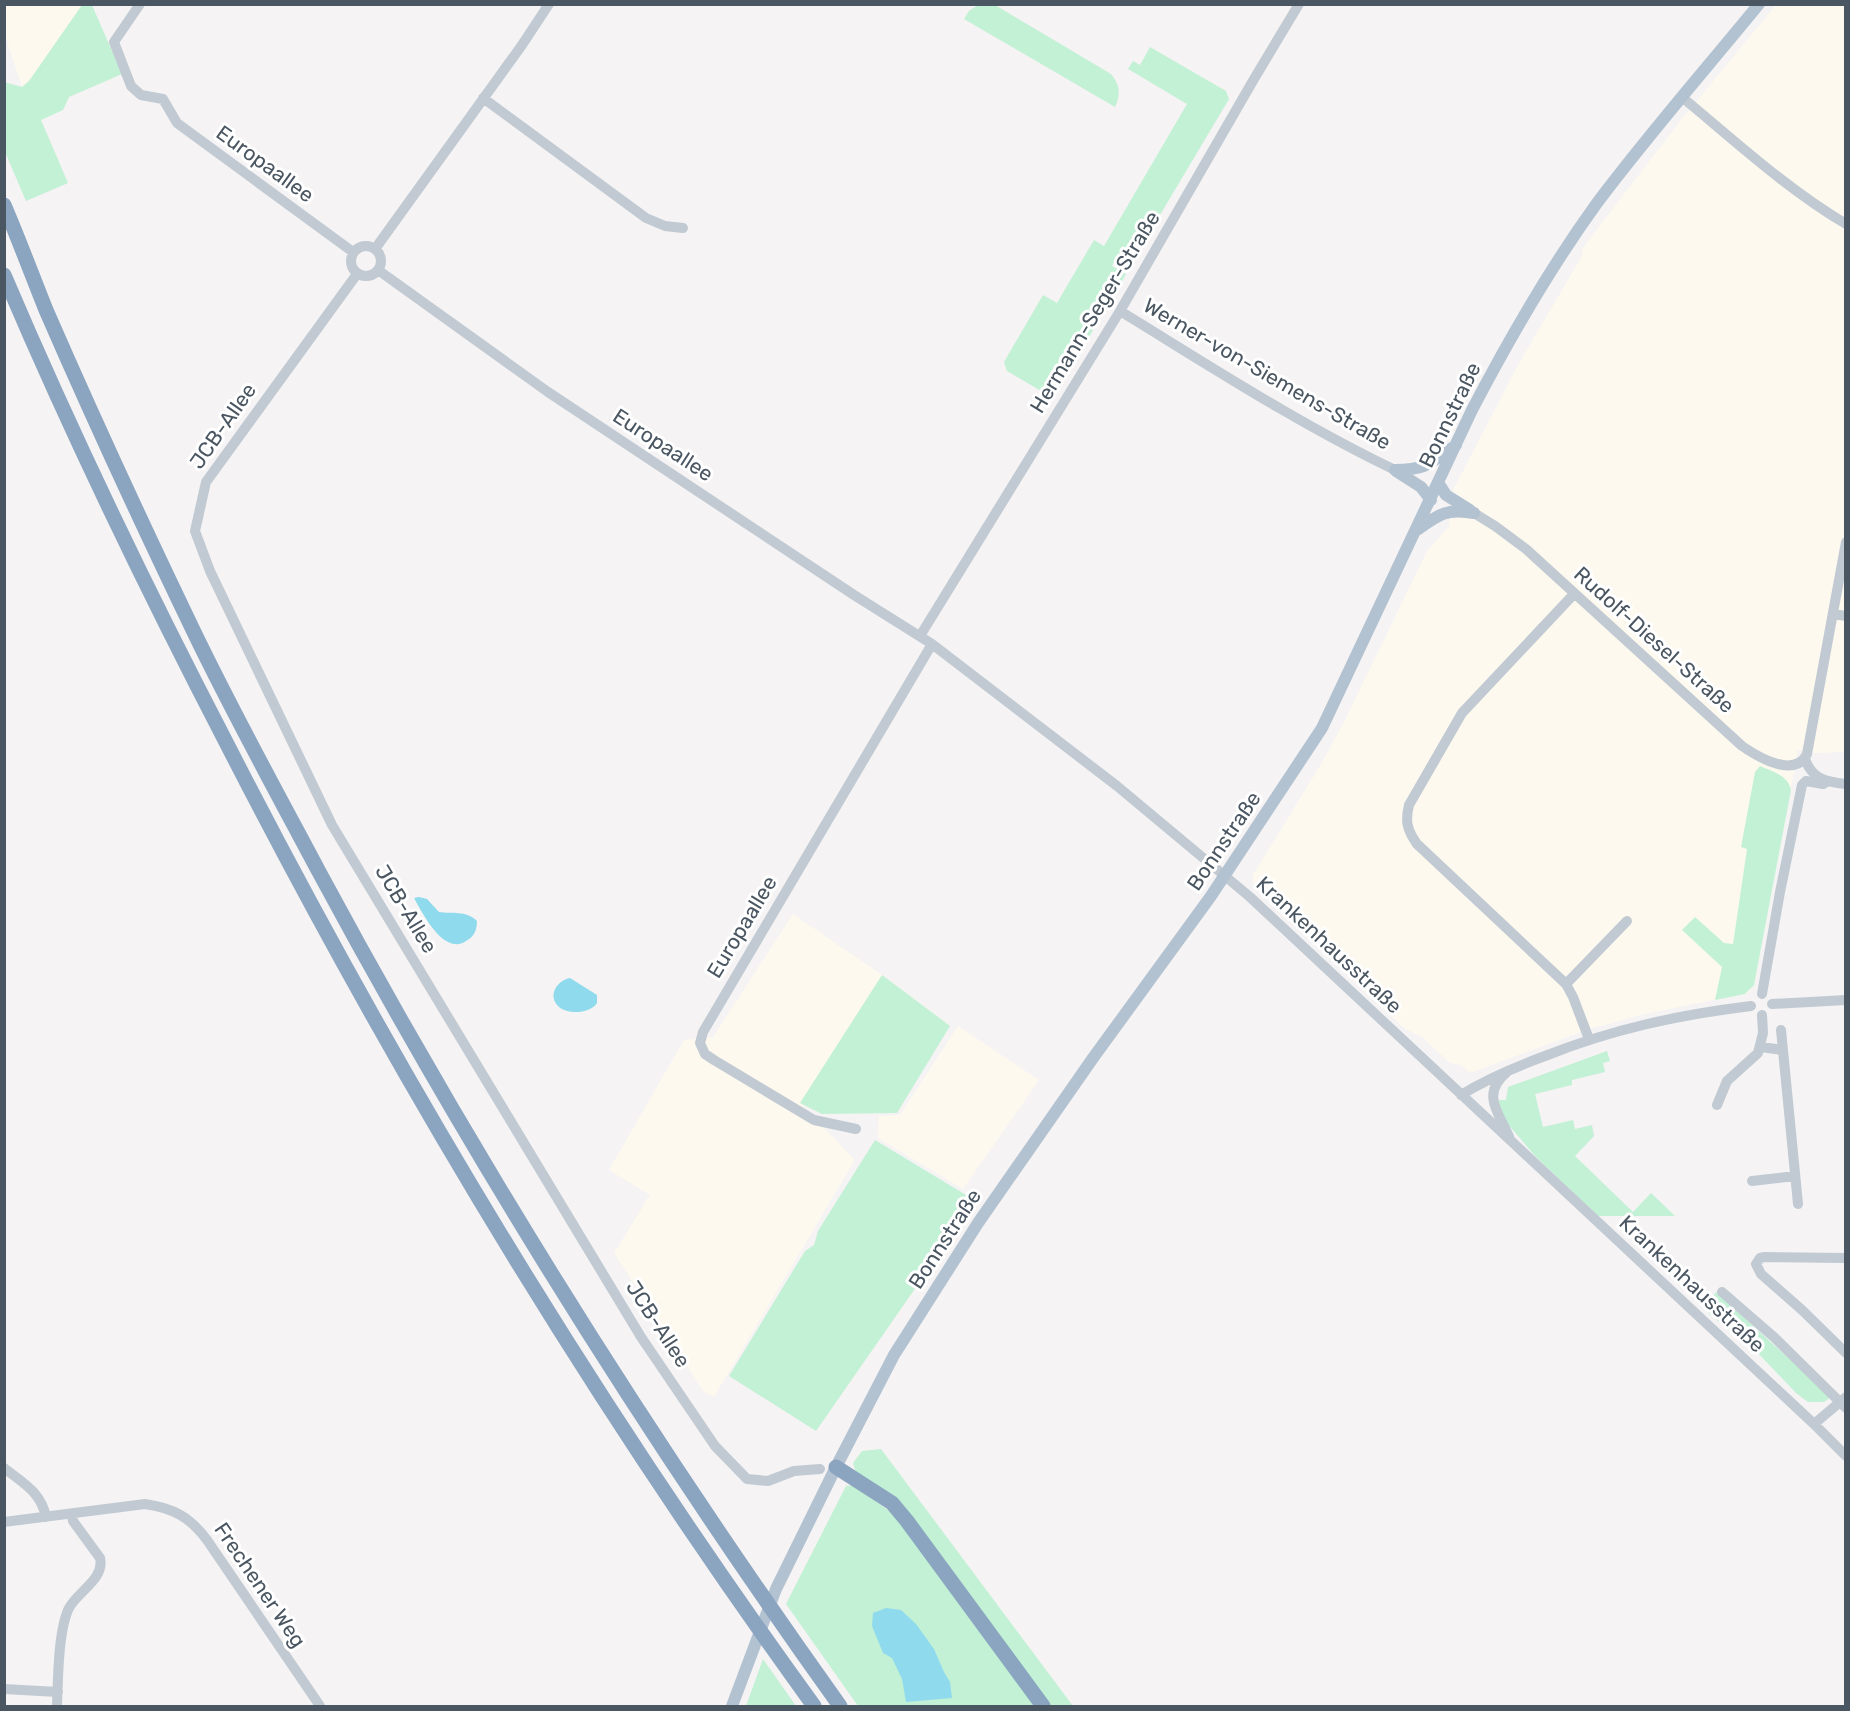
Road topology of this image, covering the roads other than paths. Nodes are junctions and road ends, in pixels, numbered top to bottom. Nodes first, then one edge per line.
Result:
1 (140, 4) edge
2 (549, 4) edge
3 (1299, 4) edge
4 (1759, 4) edge
5 (483, 98) junction
6 (1683, 98) junction
7 (4, 206) edge
8 (1845, 224) edge
9 (683, 228) dead end
10 (375, 249) junction
11 (353, 252) junction
12 (378, 270) junction
13 (357, 274) junction
14 (4, 275) edge
15 (1120, 311) junction
16 (1456, 445) junction
17 (1395, 470) junction
18 (1438, 484) junction
19 (1431, 500) junction
20 (1474, 513) junction
21 (1416, 530) junction
22 (1845, 542) edge
23 (1574, 594) junction
24 (1833, 614) junction
25 (1845, 616) edge
26 (920, 636) junction
27 (932, 644) junction
28 (1804, 759) junction
29 (1826, 782) junction
30 (1845, 784) edge
31 (1225, 875) junction
32 (1627, 921) dead end
33 (1566, 984) junction
34 (1762, 994) junction
35 (1845, 1000) edge
36 (1772, 1004) junction
37 (1751, 1006) junction
38 (1762, 1015) junction
39 (1782, 1030) dead end
40 (1588, 1039) junction
41 (1761, 1047) junction
42 (1783, 1050) junction
43 (1511, 1069) junction
44 (1461, 1095) junction
45 (1717, 1105) dead end
46 (856, 1129) dead end
47 (1511, 1142) junction
48 (1795, 1176) junction
49 (1752, 1181) dead end
50 (1798, 1204) dead end
51 (1845, 1258) edge
52 (1722, 1292) dead end
53 (1845, 1353) edge
54 (1844, 1402) edge
55 (1814, 1424) junction
56 (1845, 1456) edge
57 (836, 1467) junction
58 (4, 1468) edge
59 (820, 1469) dead end
60 (72, 1514) junction
61 (46, 1516) junction
62 (4, 1522) edge
63 (4, 1689) edge
64 (58, 1692) junction
65 (57, 1707) edge
66 (320, 1707) edge
67 (732, 1707) edge
68 (814, 1707) edge
69 (840, 1707) edge
70 (1043, 1707) edge

1 - 11 street, Europaallee
2 - 5 street
3 - 15 street, Hermann-Seger-Straße
4 - 6 main road, Bonnstraße
5 - 9 street
5 - 10 street
6 - 8 street
6 - 16 main road, Bonnstraße
7 - 69 highway
10 - 11 street
10 - 12 street
11 - 13 street
12 - 13 street
12 - 26 street, Europaallee
13 - 59 street, JCB-Allee
14 - 68 highway
15 - 17 street, Werner-von-Siemens-Straße
15 - 26 street, Hermann-Seger-Straße
16 - 17 main road
16 - 18 main road, Bonnstraße
17 - 19 main road
18 - 19 main road, Bonnstraße
18 - 20 main road
19 - 21 main road, Bonnstraße
20 - 21 main road
20 - 23 street, Rudolf-Diesel-Straße
21 - 31 main road, Bonnstraße
22 - 24 street
23 - 28 street, Rudolf-Diesel-Straße
23 - 33 street
24 - 25 street
24 - 28 street
26 - 27 street, Europaallee
27 - 31 street, Europaallee
27 - 46 street, Europaallee
28 - 29 street
29 - 30 street
29 - 34 street
31 - 44 street, Krankenhausstraße
31 - 57 main road, Bonnstraße
32 - 33 street
33 - 40 street
34 - 36 street
34 - 37 street
35 - 36 street
36 - 38 street
37 - 38 street
37 - 40 street
38 - 41 street
39 - 42 street
40 - 43 street
41 - 42 street
41 - 45 street
42 - 48 street
43 - 44 street
43 - 47 street, Krankenhausstraße
44 - 47 street, Krankenhausstraße
47 - 55 street, Krankenhausstraße
48 - 49 street
48 - 50 street
51 - 53 street
52 - 54 street
54 - 55 street
55 - 56 street, Krankenhausstraße
57 - 67 main road, Bonnstraße
57 - 70 highway
58 - 61 street
60 - 61 street, Frechener Weg
60 - 64 street
60 - 66 street, Frechener Weg
61 - 62 street, Frechener Weg
63 - 64 street
64 - 65 street

